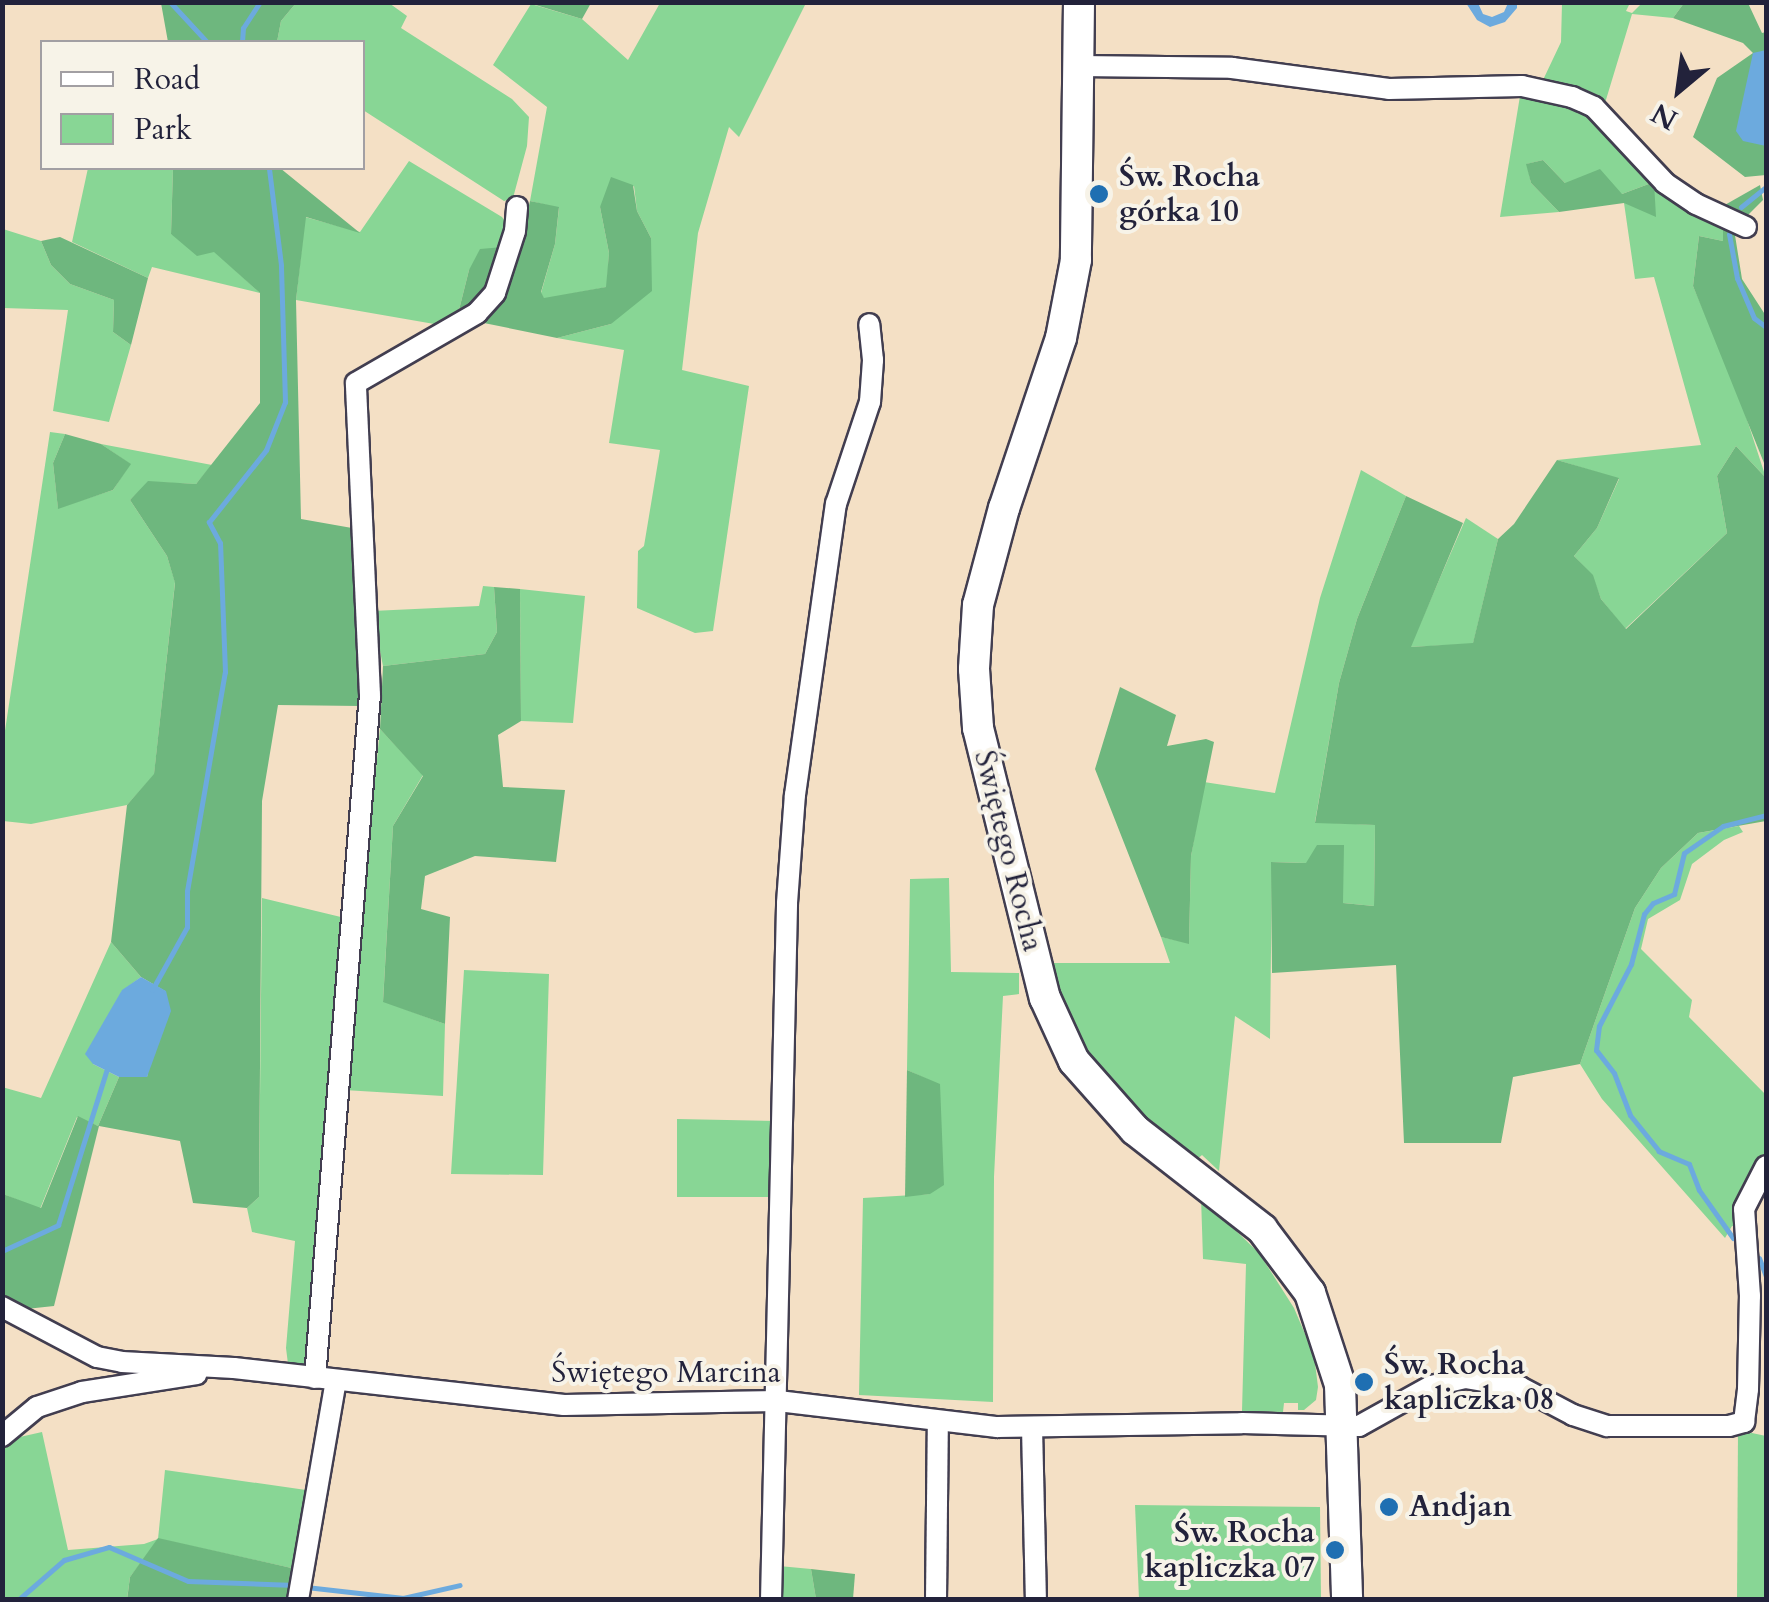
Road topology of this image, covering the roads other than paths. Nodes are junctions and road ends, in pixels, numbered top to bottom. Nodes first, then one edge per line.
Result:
1 (1079, 2) edge
2 (1079, 66) junction
3 (517, 207) dead end
4 (1746, 227) dead end
5 (869, 324) dead end
6 (1766, 1166) edge
7 (2, 1307) edge
8 (234, 1368) junction
9 (325, 1379) junction
10 (778, 1402) junction
11 (938, 1421) junction
12 (1343, 1426) junction
13 (1032, 1428) junction
14 (2, 1436) edge
15 (298, 1600) edge
16 (771, 1600) edge
17 (936, 1600) edge
18 (1036, 1600) edge
19 (1347, 1600) edge

1 - 2 street, Świętego Rocha
2 - 4 street
2 - 12 street, Świętego Rocha
3 - 9 street
5 - 10 street
6 - 12 street
7 - 8 street, Świętego Marcina
8 - 9 street, Świętego Marcina
8 - 14 street
9 - 10 street, Świętego Marcina
9 - 15 street
10 - 11 street, Świętego Marcina
10 - 16 street
11 - 13 street, Świętego Marcina
11 - 17 street
12 - 13 street, Świętego Marcina
12 - 19 street, Świętego Rocha
13 - 18 street

